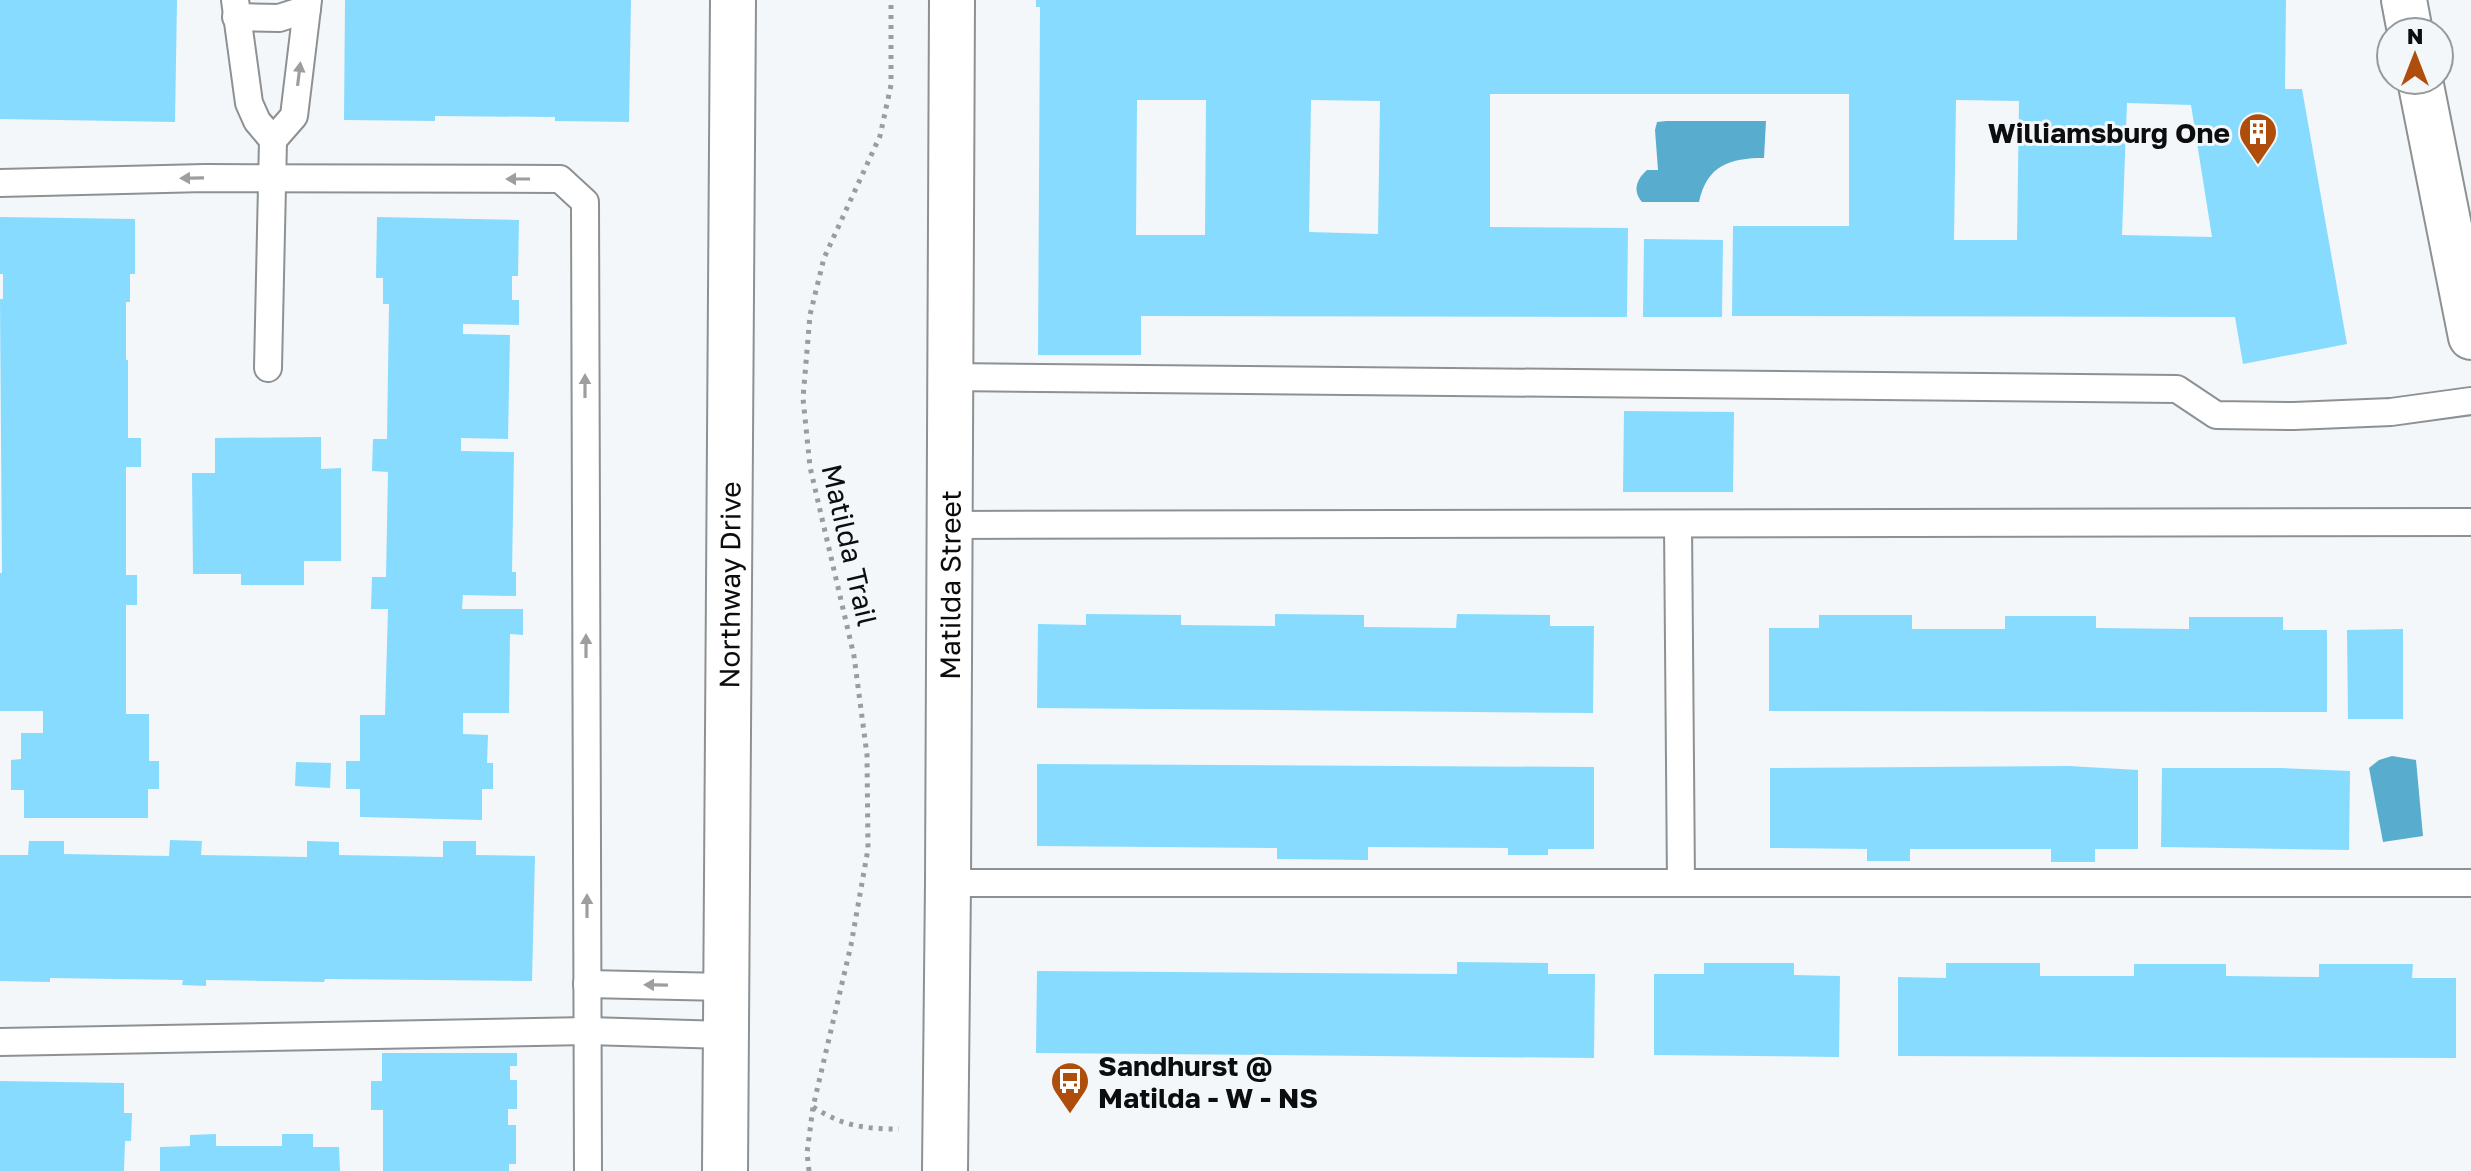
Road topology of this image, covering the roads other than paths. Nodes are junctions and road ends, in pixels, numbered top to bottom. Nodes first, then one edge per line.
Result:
1 (733, 0) edge
2 (952, 0) edge
3 (308, 5) edge
4 (236, 8) edge
5 (2423, 96) edge
6 (273, 140) junction
7 (270, 179) junction
8 (0, 183) edge
9 (2471, 337) edge
10 (268, 368) dead end
11 (949, 377) junction
12 (2471, 401) edge
13 (2471, 522) edge
14 (1678, 524) junction
15 (949, 525) junction
16 (948, 883) junction
17 (1681, 883) junction
18 (2471, 883) edge
19 (587, 984) junction
20 (725, 987) junction
21 (588, 1031) junction
22 (725, 1035) junction
23 (0, 1042) edge
24 (588, 1171) edge
25 (725, 1171) edge
26 (945, 1171) edge

1 - 20 street, Northway Drive
2 - 11 street, Matilda Street
3 - 4 lane
6 -> 3 lane
4 - 6 lane
5 - 9 street
6 - 7 lane
7 -> 8 lane
7 - 10 lane
19 -> 7 lane
11 - 12 lane
11 - 15 street, Matilda Street
13 - 14 lane
14 - 15 lane
14 - 17 lane
15 - 16 street, Matilda Street
16 - 17 lane
16 - 26 street, Matilda Street
17 - 18 lane
20 -> 19 lane
19 - 21 lane
20 - 22 street, Northway Drive
21 - 22 lane
21 - 23 lane
21 - 24 lane
22 - 25 street, Northway Drive

